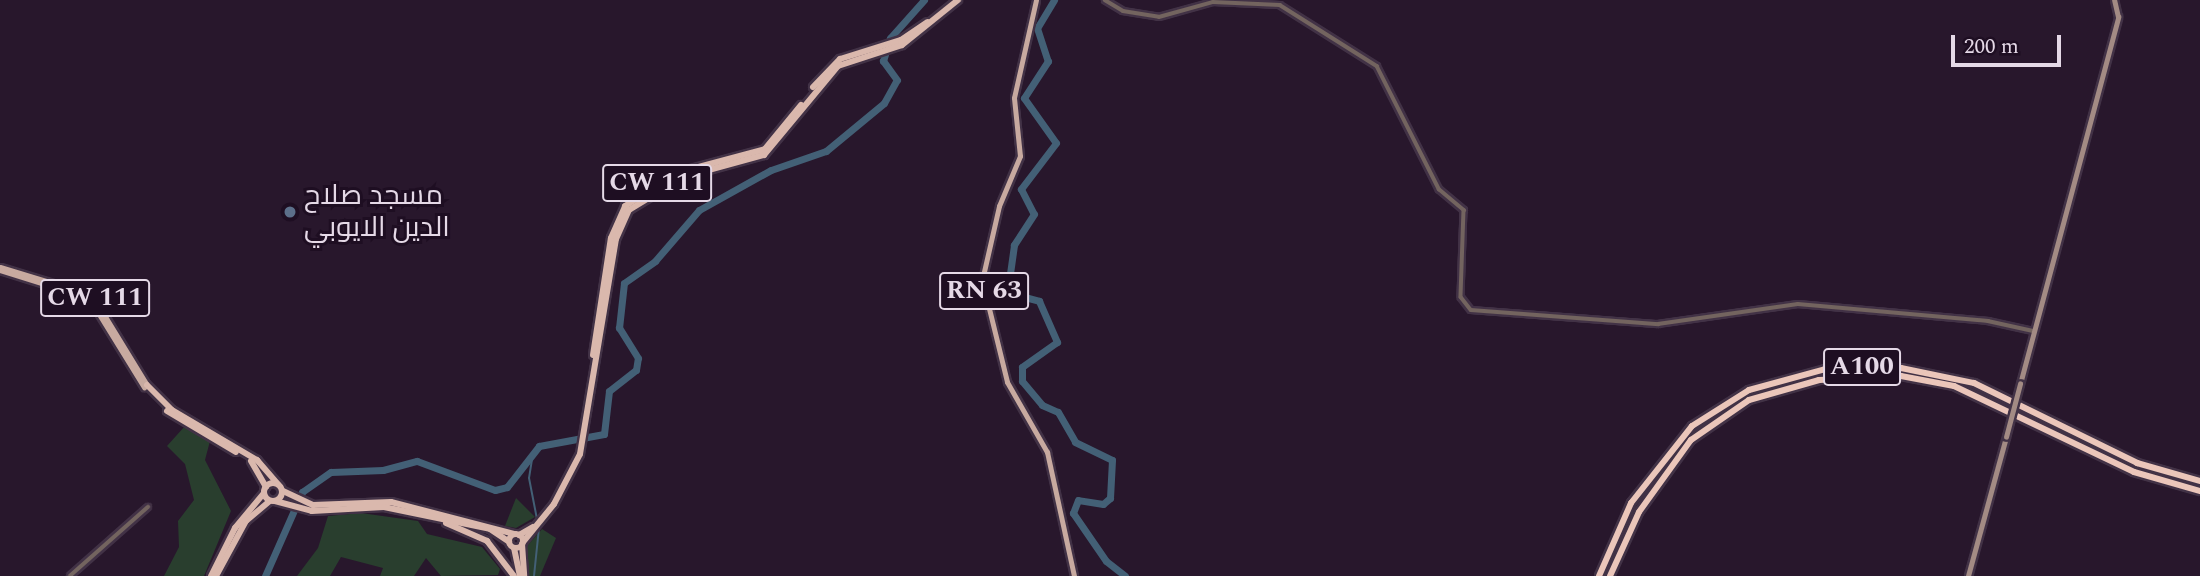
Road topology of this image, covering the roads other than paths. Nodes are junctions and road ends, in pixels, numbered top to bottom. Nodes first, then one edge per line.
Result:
1 (953, 0) edge
2 (958, 0) edge
3 (1036, 0) edge
4 (1105, 0) edge
5 (2114, 0) edge
6 (893, 45) junction
7 (0, 269) edge
8 (2033, 331) junction
9 (145, 386) junction
10 (262, 472) junction
11 (2200, 481) edge
12 (278, 484) junction
13 (265, 490) junction
14 (283, 491) junction
15 (2200, 491) edge
16 (272, 501) junction
17 (286, 505) junction
18 (148, 506) dead end
19 (304, 507) junction
20 (248, 514) junction
21 (428, 517) junction
22 (535, 527) junction
23 (517, 534) junction
24 (522, 543) junction
25 (511, 545) junction
26 (70, 576) edge
27 (214, 576) edge
28 (514, 576) edge
29 (522, 576) edge
30 (1074, 576) edge
31 (1599, 576) edge
32 (1611, 576) edge
33 (1968, 576) edge

1 - 6 highway, CW 111
2 - 6 highway, CW 111
3 - 30 main road, RN 63
4 - 8 street
5 - 8 main road
6 - 22 highway, CW 111
7 - 9 main road, CW 111
8 - 33 main road, bridge
9 - 10 highway
9 - 12 highway, CW 111
10 - 13 highway
10 - 20 highway
11 - 31 highway, A100 / A100
12 - 13 highway
12 - 14 highway
13 - 16 highway
13 - 20 highway
14 - 16 highway
14 - 19 highway
15 - 32 highway, A100 / A100
16 - 17 highway
16 - 20 highway
17 - 19 highway
17 - 20 highway
18 - 26 street
19 - 21 highway
19 - 23 highway
20 - 27 highway
21 - 25 highway
21 - 28 highway
22 - 23 highway
22 - 24 highway, CW 111
23 - 24 highway
23 - 25 highway
24 - 25 highway
24 - 29 highway
25 - 29 highway

